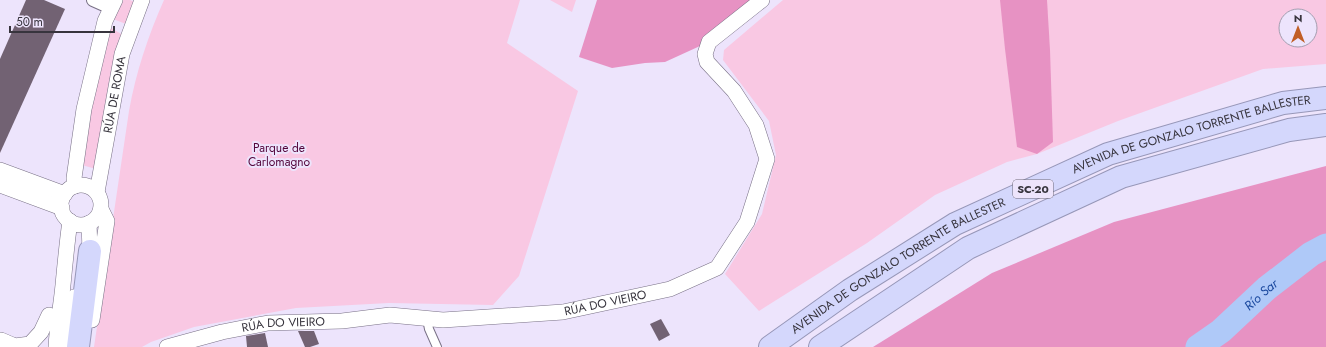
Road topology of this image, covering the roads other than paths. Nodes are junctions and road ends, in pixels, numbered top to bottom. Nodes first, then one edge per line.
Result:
1 (93, 0) edge
2 (142, 0) edge
3 (762, 0) edge
4 (113, 4) edge
5 (1326, 98) edge
6 (1326, 126) edge
7 (0, 170) edge
8 (0, 185) edge
9 (97, 192) junction
10 (68, 202) junction
11 (101, 209) junction
12 (89, 223) junction
13 (97, 246) junction
14 (66, 247) junction
15 (49, 315) junction
16 (427, 318) junction
17 (3, 342) edge
18 (46, 347) edge
19 (56, 347) edge
20 (66, 347) edge
21 (78, 347) edge
22 (88, 347) edge
23 (167, 347) edge
24 (437, 347) edge
25 (770, 347) edge
26 (820, 347) edge

1 - 4 street
2 - 9 street, RÚA DE ROMA
3 - 16 street, RÚA DO VIEIRO
4 - 10 street, RÚA DE ROMA
5 - 25 highway, AVENIDA DE GONZALO TORRENTE BALLESTER / SC-20
6 - 26 highway, AVENIDA DE GONZALO TORRENTE BALLESTER / SC-20
7 - 10 street
8 - 10 street
9 - 10 street
9 - 11 street, RÚA DE ROMA
10 - 12 street
10 - 14 street, RÚA DE ROMA
11 - 12 street
11 - 13 street, RÚA DE ROMA
12 - 13 street, RÚA DE ROMA
13 - 20 street, RÚA DE ROMA
13 - 21 highway
13 - 22 street, RÚA DE ROMA
14 - 15 street, RÚA DE ROMA
14 - 19 street, RÚA DE ROMA
15 - 17 street
15 - 18 street, RÚA DE ROMA
16 - 23 street, RÚA DO VIEIRO
16 - 24 lane

